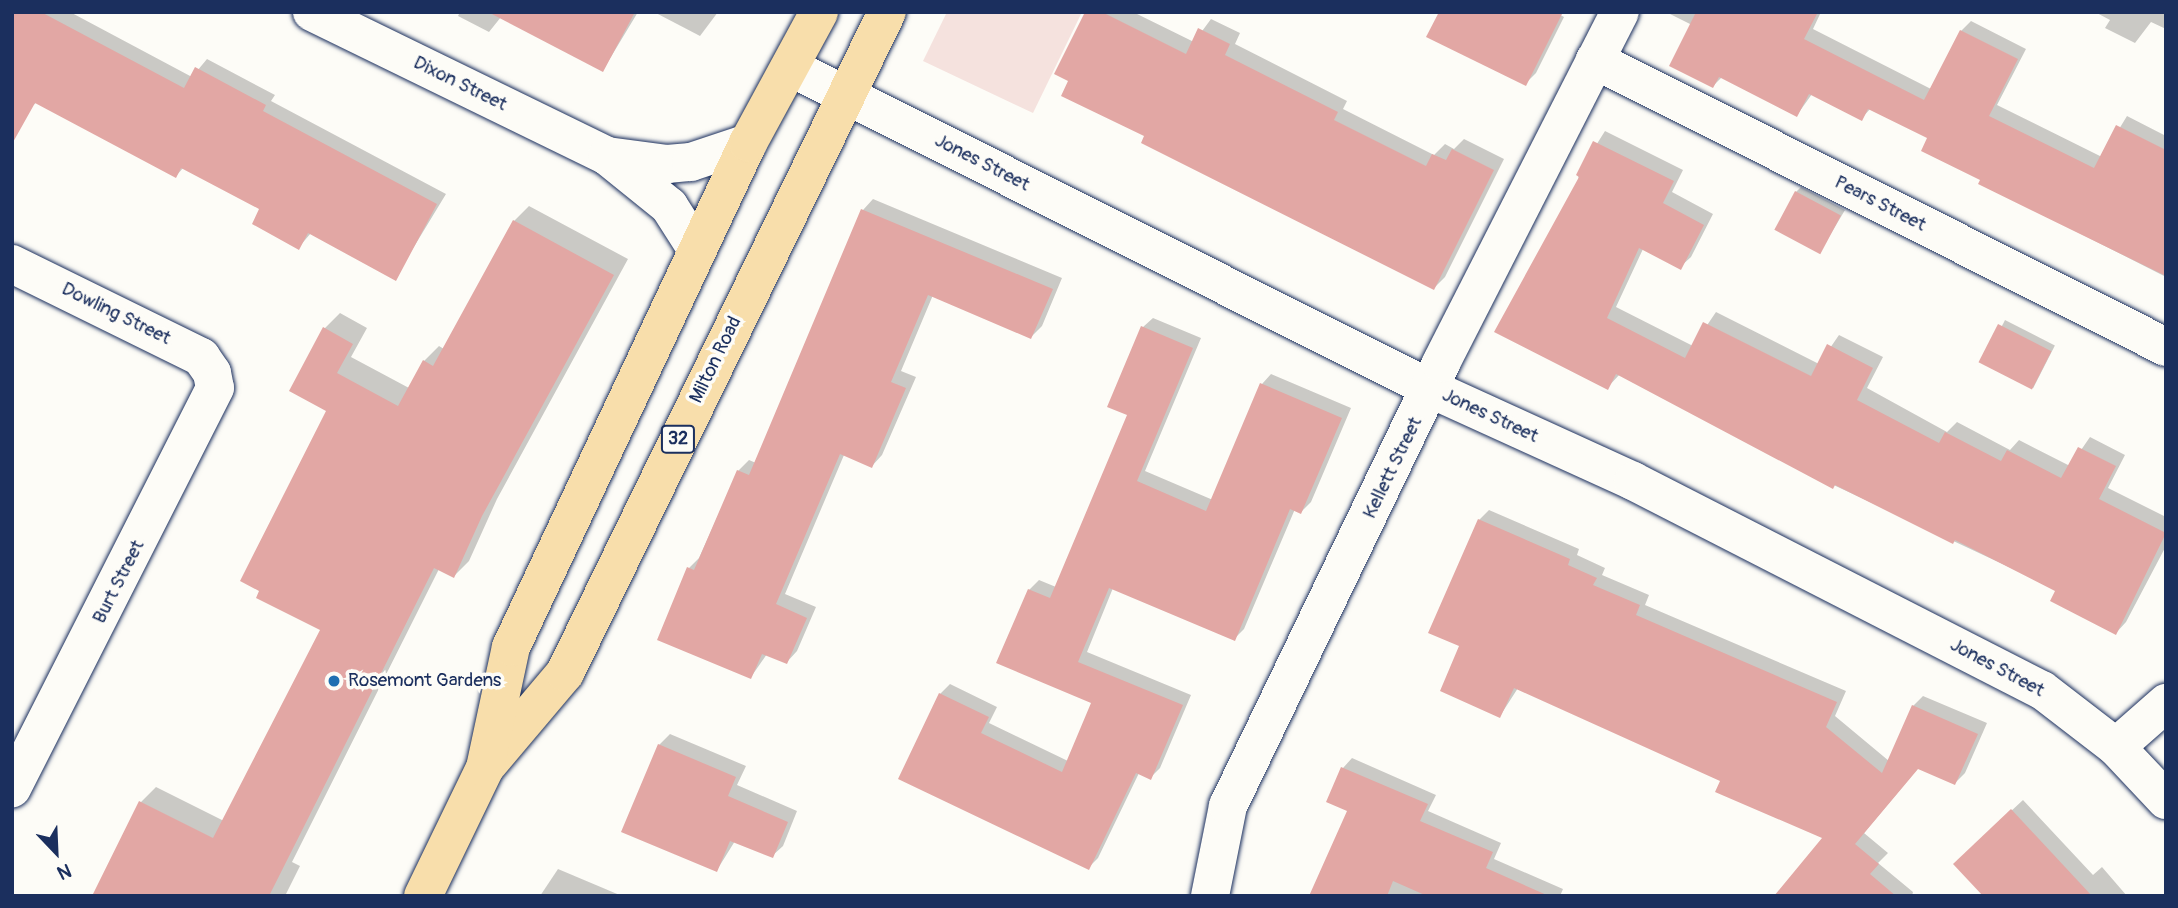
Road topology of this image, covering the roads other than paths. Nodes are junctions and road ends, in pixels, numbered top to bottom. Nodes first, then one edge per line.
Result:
1 (312, 12) edge
2 (819, 12) edge
3 (887, 12) edge
4 (1620, 12) edge
5 (1595, 60) junction
6 (790, 66) junction
7 (846, 94) junction
8 (748, 143) junction
9 (607, 156) junction
10 (697, 250) junction
11 (12, 264) edge
12 (2166, 347) edge
13 (212, 373) joint
14 (1429, 388) junction
15 (2166, 703) edge
16 (2116, 747) junction
17 (485, 768) junction
18 (12, 789) edge
19 (2166, 800) edge
20 (423, 896) edge
21 (1210, 896) edge

1 - 9 street, Dixon Street
2 - 6 main road, Milton Road / 32
3 - 7 main road, Milton Road / 32
4 - 5 street, Kellett Street
5 - 12 street, Pears Street
5 - 14 street, Kellett Street
6 - 7 street, Jones Street
6 - 8 main road, Milton Road / 32
7 - 14 street, Jones Street
7 - 17 main road, Milton Road / 32
8 - 9 street, Dixon Street
8 - 10 main road, Milton Road / 32
9 - 10 street, Dixon Street
10 - 17 main road, Milton Road / 32
11 - 13 street, Dowling Street
13 - 18 street, Burt Street
14 - 16 street, Jones Street
14 - 21 street, Kellett Street
15 - 16 street
16 - 19 street, Jones Street
17 - 20 main road, Milton Road / 32

